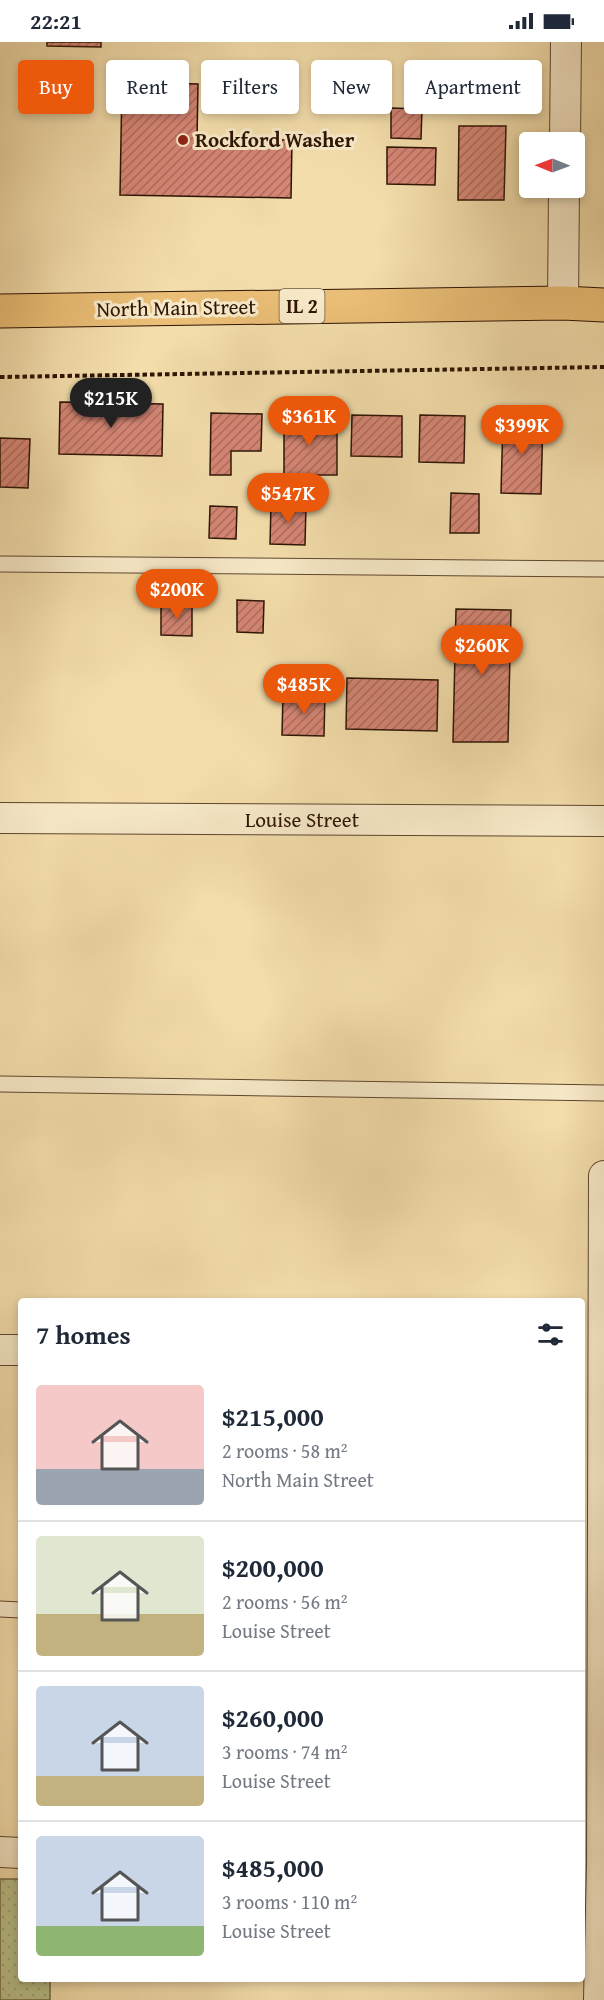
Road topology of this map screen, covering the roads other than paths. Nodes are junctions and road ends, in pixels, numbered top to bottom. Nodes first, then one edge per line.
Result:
1 (566, 42) edge
2 (565, 132) edge
3 (564, 198) edge
4 (563, 303) junction
5 (604, 305) edge
6 (0, 311) edge
7 (0, 564) edge
8 (604, 569) edge
9 (0, 818) edge
10 (604, 821) edge
11 (0, 1084) edge
12 (604, 1093) edge
13 (604, 1176) edge
14 (0, 1350) edge
15 (18, 1350) edge
16 (596, 1353) edge
17 (0, 1609) edge
18 (18, 1610) edge
19 (599, 1614) edge
20 (0, 1852) edge
21 (18, 1853) edge
22 (596, 1862) edge
23 (599, 2000) edge

1 - 2 street
3 - 4 street
4 - 5 main road, North Main Street / IL 2
4 - 6 main road, North Main Street / IL 2
7 - 8 lane
9 - 10 street, Louise Street
11 - 12 lane
13 - 16 street
14 - 15 street
16 - 19 street
17 - 18 lane
19 - 22 street
20 - 21 street
22 - 23 street

